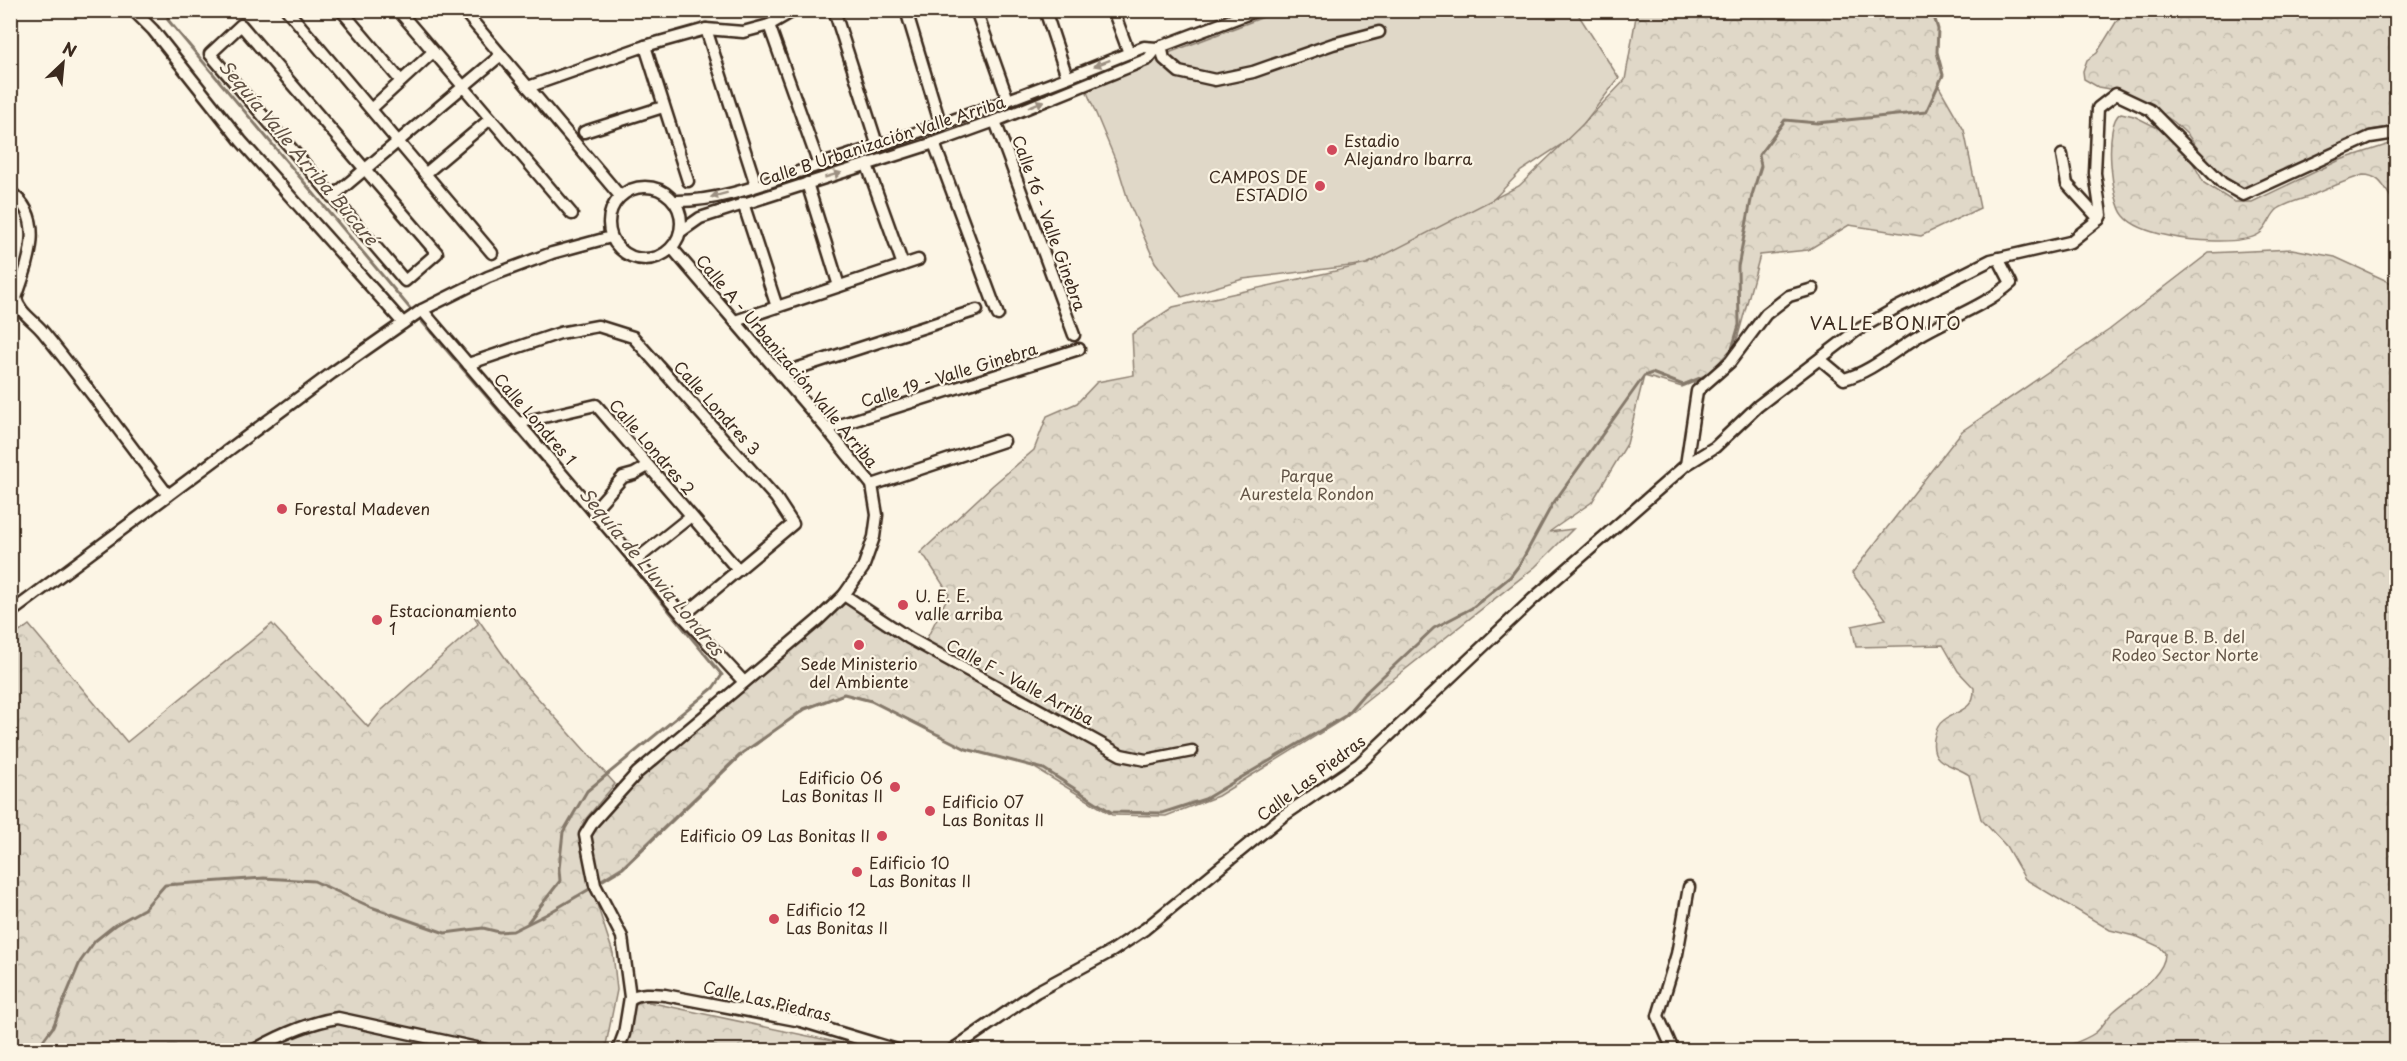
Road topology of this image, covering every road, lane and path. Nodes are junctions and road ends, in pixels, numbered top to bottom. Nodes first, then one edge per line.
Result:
1 (133, 10) edge
2 (287, 10) edge
3 (341, 10) edge
4 (398, 10) edge
5 (463, 10) edge
6 (795, 10) edge
7 (834, 10) edge
8 (906, 10) edge
9 (976, 10) edge
10 (1045, 10) edge
11 (1113, 10) edge
12 (1258, 10) edge
13 (770, 25) junction
14 (706, 29) junction
15 (1379, 32) dead end
16 (645, 46) junction
17 (1159, 47) junction
18 (433, 52) junction
19 (1129, 53) junction
20 (501, 55) junction
21 (1067, 77) junction
22 (401, 81) junction
23 (461, 87) junction
24 (528, 87) junction
25 (1008, 100) junction
26 (663, 107) junction
27 (371, 109) junction
28 (489, 120) junction
29 (995, 121) junction
30 (940, 126) junction
31 (584, 132) dead end
32 (2397, 133) edge
33 (398, 141) junction
34 (934, 143) junction
35 (878, 147) junction
36 (2062, 155) dead end
37 (819, 165) junction
38 (867, 165) junction
39 (366, 169) junction
40 (425, 174) junction
41 (688, 181) dead end
42 (807, 183) junction
43 (756, 185) junction
44 (10, 192) edge
45 (620, 196) junction
46 (332, 197) junction
47 (675, 201) junction
48 (743, 203) junction
49 (572, 214) dead end
50 (2099, 219) junction
51 (680, 232) junction
52 (610, 237) junction
53 (672, 248) junction
54 (492, 253) dead end
55 (1998, 258) junction
56 (918, 260) dead end
57 (903, 265) junction
58 (839, 286) junction
59 (1813, 289) dead end
60 (777, 307) junction
61 (422, 310) junction
62 (978, 310) dead end
63 (998, 315) dead end
64 (735, 321) junction
65 (404, 323) junction
66 (1074, 335) dead end
67 (1079, 349) dead end
68 (1820, 358) junction
69 (468, 364) junction
70 (780, 374) junction
71 (518, 423) junction
72 (827, 429) junction
73 (1004, 441) dead end
74 (1686, 465) junction
75 (648, 466) junction
76 (872, 485) junction
77 (168, 495) junction
78 (593, 511) junction
79 (691, 516) junction
80 (636, 561) junction
81 (738, 570) junction
82 (844, 595) junction
83 (13, 607) edge
84 (683, 616) junction
85 (744, 682) junction
86 (1192, 751) dead end
87 (1689, 887) dead end
88 (630, 999) junction
89 (255, 1050) edge
90 (486, 1050) edge
91 (618, 1050) edge
92 (897, 1050) edge
93 (952, 1050) edge
94 (1673, 1050) edge

1 - 65 street
2 - 27 street
3 - 22 street
4 - 18 street
5 - 20 street
6 - 13 street
7 - 35 street
8 - 30 street
9 - 25 street
10 - 21 street
11 - 19 street
12 - 17 street, Calle B Urbanización Valle Arriba
13 - 14 street
13 - 37 street
14 - 16 street
14 - 43 street
15 - 17 street
16 - 24 street
16 - 26 street
17 - 19 street, Calle B Urbanización Valle Arriba
29 -> 17 street, Calle B Urbanización Valle Arriba
18 - 22 street
18 - 23 street
19 -> 21 street, Calle B Urbanización Valle Arriba
20 - 23 street
20 - 24 street
21 - 25 street, Calle B Urbanización Valle Arriba
22 - 27 street
23 - 28 street
23 - 33 street
24 - 45 street
25 - 30 street, Calle B Urbanización Valle Arriba
26 - 31 street
26 - 41 street
27 - 33 street
28 - 40 street
28 - 49 street
29 - 34 street, Calle B Urbanización Valle Arriba
29 - 66 street, Calle 16 - Valle Ginebra
30 - 35 street, Calle B Urbanización Valle Arriba
32 - 50 street
33 - 39 street
33 - 40 street
34 - 38 street, Calle B Urbanización Valle Arriba
34 - 63 street
35 - 37 street, Calle B Urbanización Valle Arriba
36 - 50 street
37 - 43 street, Calle B Urbanización Valle Arriba
42 -> 38 street, Calle B Urbanización Valle Arriba
38 - 57 street
39 - 46 street
39 - 46 street
39 - 46 street
40 - 54 street
42 - 48 street, Calle B Urbanización Valle Arriba
42 - 58 street
43 -> 47 street, Calle B Urbanización Valle Arriba
44 - 77 street
45 - 47 street
45 - 52 street
47 - 51 street
48 - 51 street, Calle B Urbanización Valle Arriba
48 - 60 street
50 - 55 street, Calle Las Piedras
51 - 53 street
52 - 53 street
52 - 61 street
53 - 64 street, Calle A - Urbanización Valle Arriba
55 - 68 street, Calle Las Piedras
55 - 68 street
56 - 57 street
57 - 58 street
58 - 60 street
59 - 74 street
60 - 64 street
61 - 65 street
61 - 69 street, Calle Londres 1
62 - 70 street
64 - 70 street, Calle A - Urbanización Valle Arriba
65 - 77 street
67 - 72 street, Calle 19 - Valle Ginebra
68 - 74 street, Calle Las Piedras
69 - 71 street, Calle Londres 1
69 - 81 street, Calle Londres 3
70 - 72 street, Calle A - Urbanización Valle Arriba
71 - 75 street, Calle Londres 2
71 - 78 street, Calle Londres 1
72 - 76 street, Calle A - Urbanización Valle Arriba
73 - 76 street
74 - 93 street, Calle Las Piedras
75 - 78 street
75 - 79 street, Calle Londres 2
76 - 82 street, Calle A - Urbanización Valle Arriba
77 - 83 street
78 - 80 street, Calle Londres 1
79 - 80 street
79 - 81 street, Calle Londres 2
80 - 84 street, Calle Londres 1
81 - 84 street, Calle Londres 3
82 - 85 street, Calle A - Urbanización Valle Arriba
82 - 86 street, Calle F - Valle Arriba
84 - 85 street, Calle Londres 1
85 - 88 street, Calle A - Urbanización Valle Arriba
87 - 94 street
88 - 91 street
88 - 92 street, Calle Las Piedras
89 - 90 street

